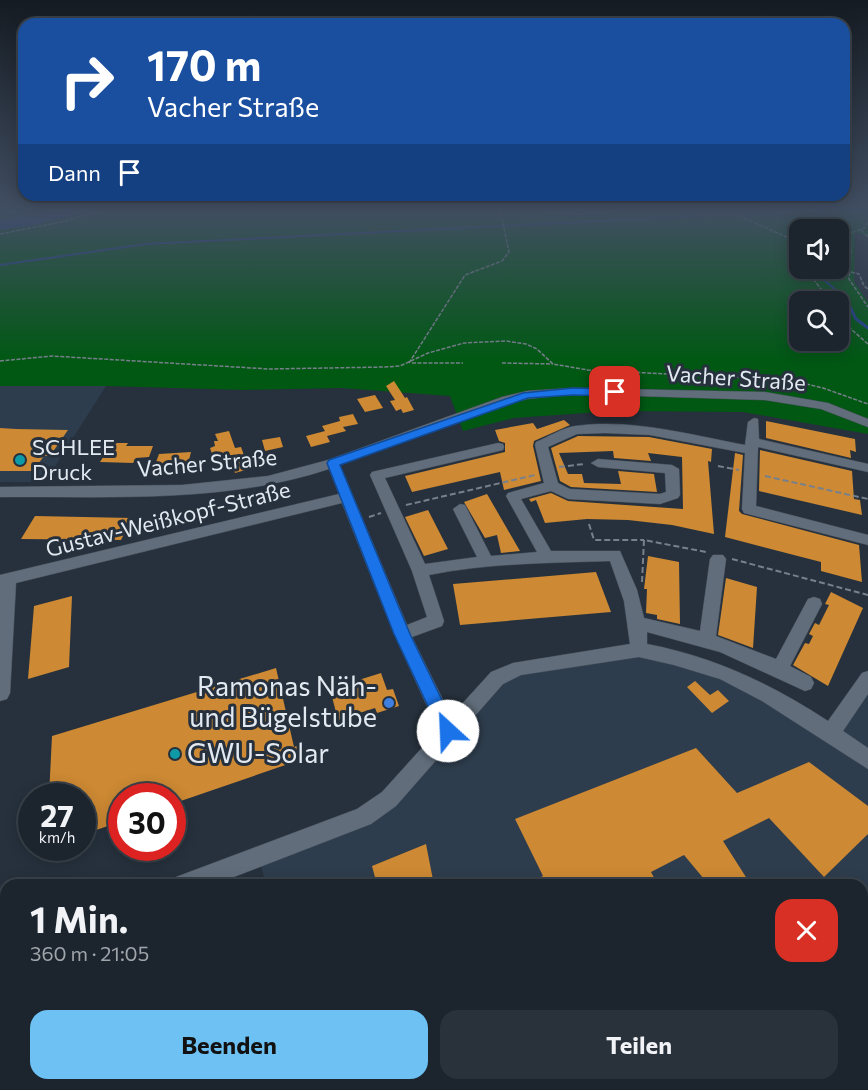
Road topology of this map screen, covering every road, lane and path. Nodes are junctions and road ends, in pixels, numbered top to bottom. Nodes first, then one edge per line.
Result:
1 (503, 260) edge
2 (851, 260) edge
3 (850, 272) junction
4 (868, 289) edge
5 (868, 307) edge
6 (849, 327) edge
7 (868, 344) edge
8 (0, 361) edge
9 (409, 363) junction
10 (463, 363) dead end
11 (502, 363) dead end
12 (553, 364) junction
13 (868, 404) edge
14 (754, 422) dead end
15 (868, 423) edge
16 (752, 446) junction
17 (498, 447) dead end
18 (333, 463) junction
19 (598, 463) joint
20 (718, 466) dead end
21 (868, 468) edge
22 (750, 472) junction
23 (550, 480) junction
24 (0, 492) edge
25 (346, 497) junction
26 (868, 499) edge
27 (391, 508) junction
28 (460, 509) dead end
29 (357, 522) junction
30 (589, 524) dead end
31 (644, 540) dead end
32 (868, 540) edge
33 (547, 557) junction
34 (718, 559) dead end
35 (487, 562) junction
36 (420, 571) junction
37 (4, 580) edge
38 (814, 604) dead end
39 (639, 624) junction
40 (402, 634) junction
41 (707, 639) junction
42 (639, 650) junction
43 (780, 669) junction
44 (868, 679) edge
45 (805, 684) dead end
46 (2, 693) dead end
47 (448, 731) junction
48 (831, 733) junction
49 (868, 759) edge
50 (200, 879) edge

1 - 9 path
2 - 3 path
3 - 4 path
3 - 5 path
6 - 7 path
8 - 9 path
9 - 10 path
9 - 12 path
11 - 12 path
12 - 13 path
14 - 16 street
15 - 18 street, Vacher Straße
16 - 21 street
16 - 22 street
16 - 23 street
17 - 27 street
18 - 24 street, Vacher Straße
18 - 25 street
19 - 23 path
19 - 23 street
20 - 22 path
22 - 26 path
22 - 32 street
23 - 27 path
23 - 33 street
25 - 29 street
25 - 37 street, Gustav-Weißkopf-Straße
27 - 29 path
27 - 36 street
28 - 35 street
29 - 40 street
30 - 31 path
33 - 35 street
33 - 39 street
34 - 41 street
35 - 36 street
36 - 40 street
37 - 46 street
38 - 43 street
39 - 41 street
39 - 42 street
40 - 47 street
41 - 43 street
42 - 47 street
42 - 48 street
43 - 45 street
44 - 48 street
47 - 50 street
48 - 49 street

